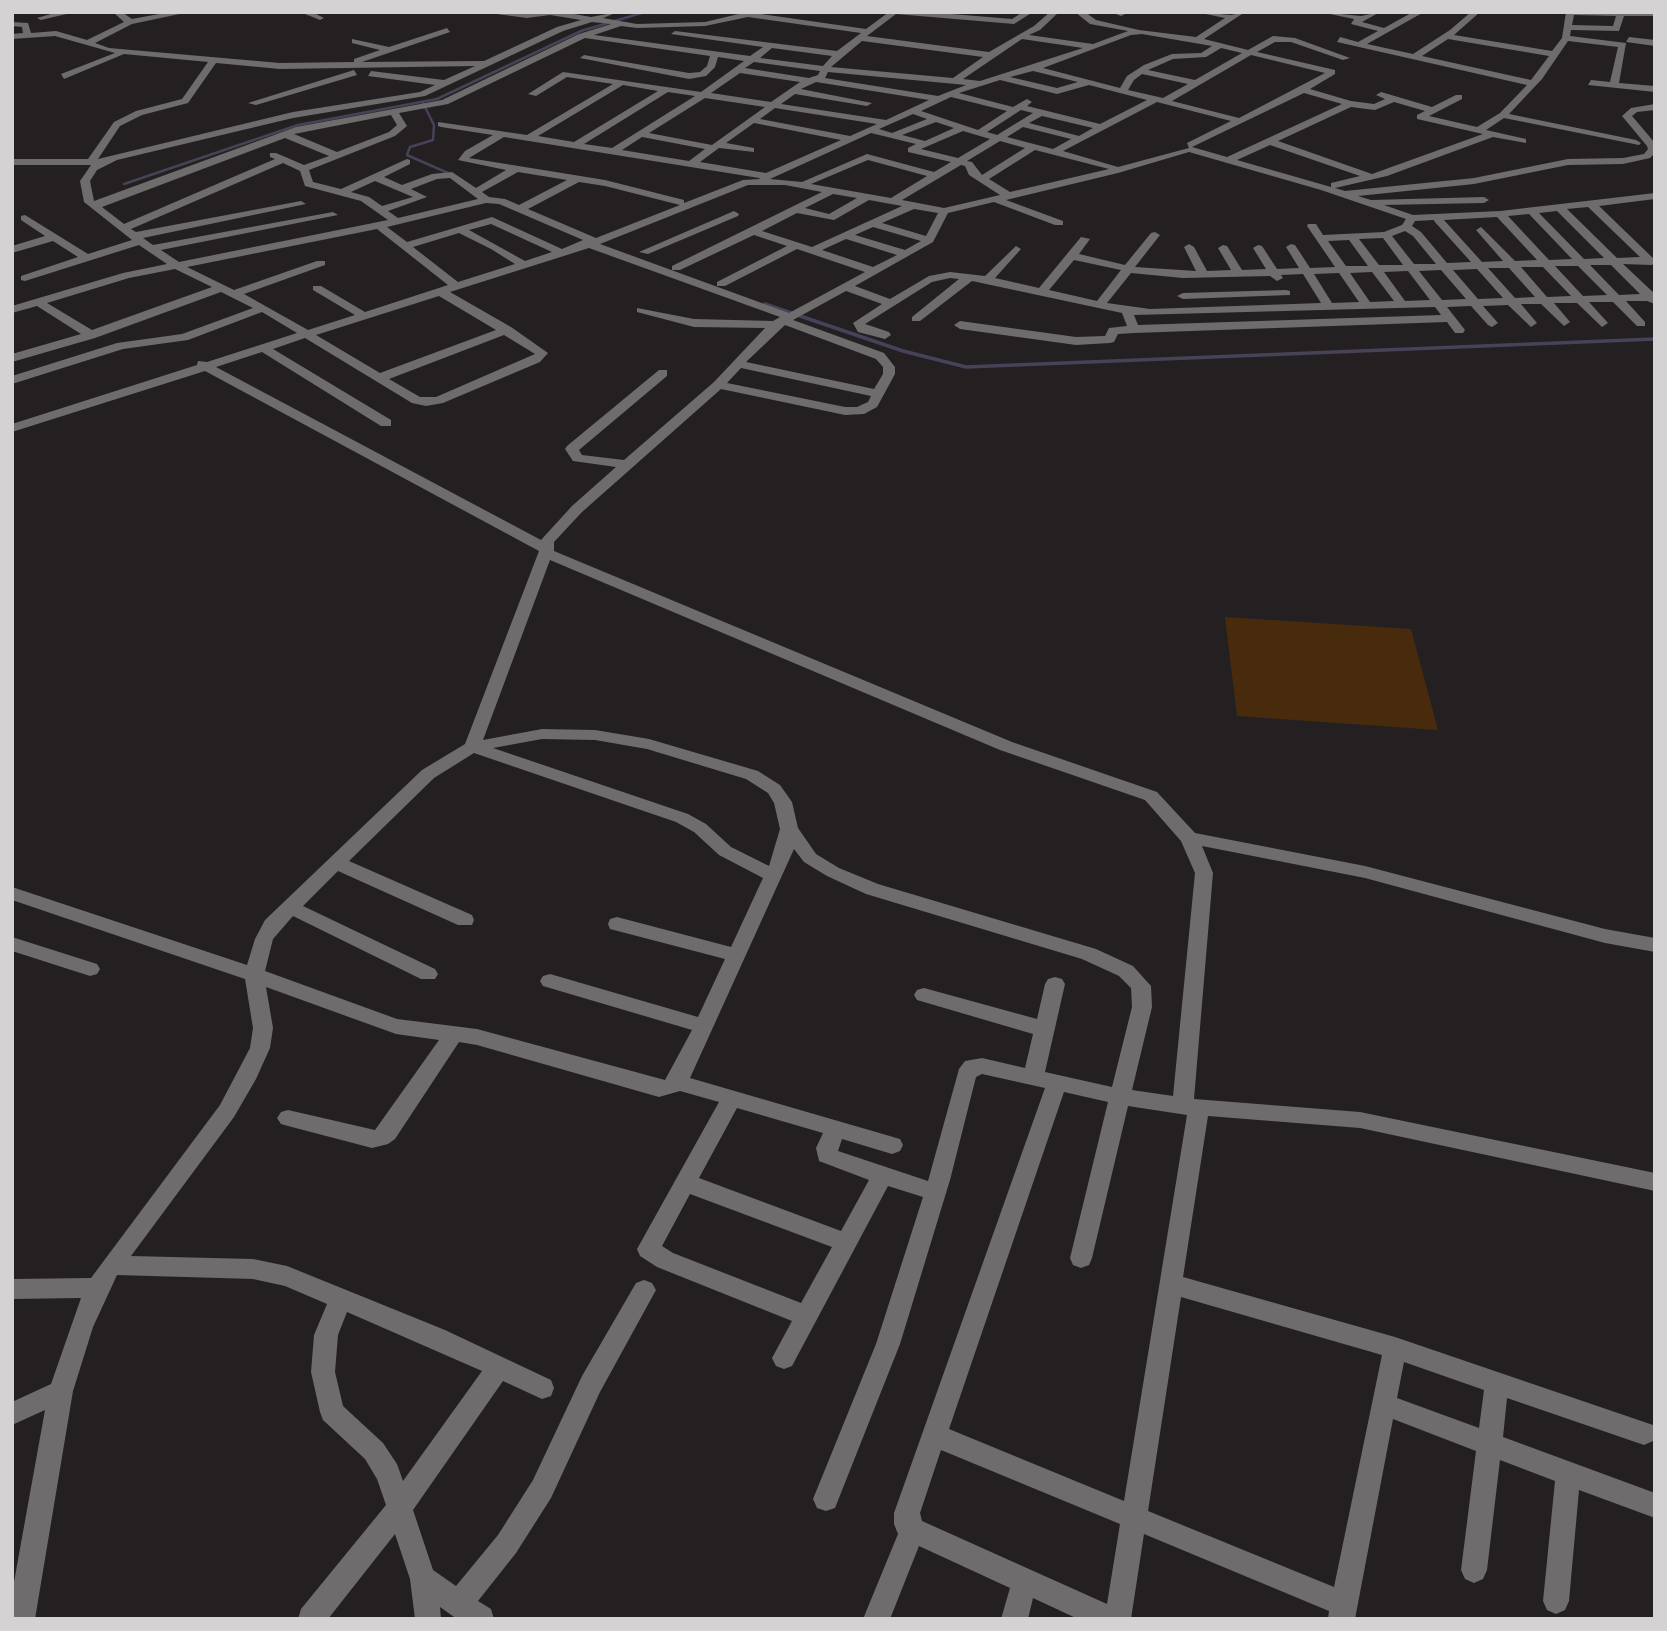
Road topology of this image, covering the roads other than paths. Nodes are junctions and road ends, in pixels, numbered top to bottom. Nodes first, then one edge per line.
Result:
1 (71, 12) edge
2 (117, 12) edge
3 (185, 12) edge
4 (304, 12) edge
5 (485, 12) edge
6 (614, 12) edge
7 (895, 12) edge
8 (1029, 12) edge
9 (1055, 12) edge
10 (1079, 12) edge
11 (1200, 12) edge
12 (1324, 12) edge
13 (1376, 12) edge
14 (1420, 12) edge
15 (1476, 12) edge
16 (1570, 12) edge
17 (547, 13) edge
18 (924, 13) edge
19 (1120, 13) edge
20 (755, 14) edge
21 (945, 14) edge
22 (1238, 14) edge
23 (1655, 14) edge
24 (39, 15) edge
25 (590, 16) edge
26 (1620, 16) junction
27 (1358, 17) junction
28 (320, 18) dead end
29 (130, 22) junction
30 (914, 22) dead end
31 (715, 23) junction
32 (12, 24) edge
33 (615, 24) junction
34 (657, 26) junction
35 (1109, 26) junction
36 (1568, 27) junction
37 (1000, 29) junction
38 (447, 30) dead end
39 (1387, 31) junction
40 (1142, 32) junction
41 (56, 33) junction
42 (865, 34) junction
43 (28, 35) junction
44 (899, 35) dead end
45 (582, 36) junction
46 (1446, 36) junction
47 (12, 37) edge
48 (695, 37) junction
49 (1024, 37) junction
50 (1566, 38) junction
51 (615, 40) junction
52 (1197, 40) junction
53 (1340, 40) dead end
54 (1629, 40) dead end
55 (355, 41) dead end
56 (1655, 43) edge
57 (86, 44) junction
58 (1361, 44) junction
59 (770, 46) junction
60 (1219, 46) junction
61 (1095, 47) junction
62 (389, 50) junction
63 (122, 51) junction
64 (1250, 51) junction
65 (715, 54) junction
66 (839, 54) junction
67 (1553, 54) junction
68 (990, 55) junction
69 (1414, 57) junction
70 (584, 58) junction
71 (1346, 58) junction
72 (214, 60) junction
73 (755, 60) junction
74 (490, 63) junction
75 (415, 65) junction
76 (377, 66) junction
77 (337, 67) junction
78 (1033, 68) junction
79 (825, 69) junction
80 (740, 70) junction
81 (1141, 71) junction
82 (1332, 71) junction
83 (357, 72) junction
84 (1617, 73) junction
85 (566, 74) junction
86 (1630, 74) dead end
87 (64, 76) dead end
88 (1001, 78) junction
89 (957, 79) junction
90 (813, 80) junction
91 (1090, 81) junction
92 (447, 83) junction
93 (620, 83) junction
94 (978, 83) junction
95 (1196, 83) junction
96 (1532, 83) junction
97 (1591, 83) dead end
98 (1126, 85) junction
99 (1614, 85) junction
100 (1049, 89) junction
101 (1655, 89) edge
102 (665, 90) junction
103 (1303, 90) junction
104 (794, 91) junction
105 (1179, 92) junction
106 (533, 94) dead end
107 (951, 94) junction
108 (241, 95) dead end
109 (701, 96) junction
110 (1381, 96) dead end
111 (1459, 97) dead end
112 (939, 99) junction
113 (1162, 99) junction
114 (1392, 99) junction
115 (253, 103) junction
116 (867, 103) dead end
117 (1349, 104) junction
118 (771, 106) junction
119 (1375, 107) junction
120 (1655, 107) edge
121 (1016, 108) junction
122 (1431, 110) junction
123 (913, 111) junction
124 (1399, 112) dead end
125 (1040, 113) junction
126 (395, 114) junction
127 (1503, 115) junction
128 (936, 119) junction
129 (752, 120) junction
130 (1237, 120) junction
131 (268, 121) junction
132 (884, 122) junction
133 (441, 124) dead end
134 (1020, 124) junction
135 (963, 128) junction
136 (1103, 128) junction
137 (870, 130) junction
138 (1476, 132) junction
139 (980, 133) junction
140 (285, 134) junction
141 (502, 134) junction
142 (640, 134) junction
143 (1490, 135) junction
144 (892, 136) junction
145 (530, 137) junction
146 (998, 137) junction
147 (853, 139) junction
148 (1081, 139) junction
149 (1269, 141) junction
150 (1523, 141) dead end
151 (1636, 143) dead end
152 (576, 145) junction
153 (926, 145) junction
154 (251, 146) junction
155 (716, 146) junction
156 (1035, 146) junction
157 (1186, 148) junction
158 (751, 150) dead end
159 (912, 150) junction
160 (614, 151) junction
161 (1056, 151) junction
162 (338, 156) junction
163 (284, 159) junction
164 (1229, 160) junction
165 (886, 161) junction
166 (12, 162) edge
167 (92, 162) junction
168 (103, 162) junction
169 (407, 162) dead end
170 (961, 162) junction
171 (691, 164) junction
172 (1113, 167) junction
173 (517, 168) junction
174 (304, 169) junction
175 (937, 176) junction
176 (1373, 177) junction
177 (378, 178) junction
178 (578, 178) junction
179 (765, 178) junction
180 (982, 179) junction
181 (807, 182) junction
182 (403, 188) junction
183 (1325, 188) junction
184 (300, 189) junction
185 (833, 190) junction
186 (477, 191) junction
187 (343, 192) junction
188 (1000, 194) junction
189 (1343, 194) junction
190 (1655, 196) edge
191 (867, 197) junction
192 (1642, 198) junction
193 (486, 200) junction
194 (895, 200) junction
195 (1485, 200) dead end
196 (680, 202) junction
197 (1364, 203) junction
198 (92, 204) junction
199 (301, 204) junction
200 (1591, 204) junction
201 (1655, 205) edge
202 (911, 206) junction
203 (1560, 208) junction
204 (519, 209) junction
205 (795, 209) junction
206 (381, 210) junction
207 (1531, 210) junction
208 (944, 211) junction
209 (734, 214) dead end
210 (1500, 214) junction
211 (333, 215) junction
212 (240, 216) junction
213 (25, 218) dead end
214 (654, 219) junction
215 (1438, 219) junction
216 (397, 222) junction
217 (1409, 222) junction
218 (1059, 223) dead end
219 (666, 224) dead end
220 (874, 224) junction
221 (380, 226) junction
222 (1312, 226) dead end
223 (123, 228) junction
224 (458, 229) junction
225 (677, 229) dead end
226 (1515, 229) junction
227 (250, 230) junction
228 (1465, 230) junction
229 (753, 231) junction
230 (352, 232) junction
231 (689, 233) junction
232 (1155, 235) dead end
233 (1386, 235) junction
234 (847, 236) junction
235 (54, 237) junction
236 (1352, 237) junction
237 (1320, 238) junction
238 (137, 239) junction
239 (1085, 239) dead end
240 (929, 240) junction
241 (590, 242) junction
242 (797, 245) junction
243 (406, 246) junction
244 (1189, 247) dead end
245 (1291, 247) dead end
246 (1016, 248) dead end
247 (1223, 248) dead end
248 (1258, 248) dead end
249 (151, 249) junction
250 (262, 249) junction
251 (12, 250) edge
252 (814, 250) junction
253 (558, 251) junction
254 (644, 253) dead end
255 (906, 254) junction
256 (1073, 256) junction
257 (86, 258) junction
258 (1579, 260) junction
259 (1613, 260) junction
260 (1545, 261) junction
261 (1510, 262) junction
262 (321, 263) dead end
263 (1476, 263) junction
264 (1652, 263) edge
265 (522, 264) junction
266 (1443, 265) junction
267 (1409, 266) junction
268 (179, 267) junction
269 (1374, 267) junction
270 (676, 268) dead end
271 (1128, 268) junction
272 (1341, 268) junction
273 (1306, 270) junction
274 (1272, 271) junction
275 (876, 272) junction
276 (1238, 272) junction
277 (1167, 274) junction
278 (1202, 274) junction
279 (18, 276) edge
280 (969, 276) junction
281 (987, 280) junction
282 (455, 285) junction
283 (721, 285) dead end
284 (221, 288) junction
285 (317, 288) dead end
286 (846, 288) junction
287 (441, 292) junction
288 (1042, 292) junction
289 (1286, 293) junction
290 (233, 294) junction
291 (60, 295) junction
292 (1183, 296) junction
293 (1616, 297) junction
294 (1581, 298) junction
295 (1653, 298) edge
296 (1544, 300) junction
297 (1509, 301) junction
298 (38, 302) junction
299 (1437, 302) junction
300 (1474, 302) junction
301 (891, 303) junction
302 (1401, 303) junction
303 (1100, 304) junction
304 (1366, 304) junction
305 (1329, 307) junction
306 (263, 308) junction
307 (1296, 308) junction
308 (12, 310) edge
309 (641, 310) dead end
310 (1127, 311) junction
311 (1194, 312) junction
312 (360, 313) junction
313 (786, 318) junction
314 (1450, 318) junction
315 (916, 319) dead end
316 (1564, 322) dead end
317 (1492, 323) dead end
318 (1531, 323) dead end
319 (1602, 323) dead end
320 (1641, 324) dead end
321 (960, 325) dead end
322 (1202, 327) junction
323 (507, 330) junction
324 (1134, 330) junction
325 (1459, 330) dead end
326 (306, 333) junction
327 (91, 335) junction
328 (885, 335) dead end
329 (264, 348) junction
330 (243, 351) junction
331 (12, 358) edge
332 (202, 364) junction
333 (738, 364) junction
334 (663, 373) dead end
335 (379, 378) junction
336 (12, 380) edge
337 (718, 385) junction
338 (878, 394) junction
339 (12, 422) edge
340 (386, 424) dead end
341 (12, 428) edge
342 (628, 465) junction
343 (547, 549) junction
344 (472, 747) junction
345 (789, 829) junction
346 (1189, 838) junction
347 (336, 863) junction
348 (773, 876) junction
349 (12, 893) edge
350 (290, 907) junction
351 (465, 920) dead end
352 (617, 924) dead end
353 (12, 944) edge
354 (1655, 945) edge
355 (736, 955) junction
356 (90, 969) dead end
357 (428, 974) dead end
358 (254, 975) junction
359 (550, 981) dead end
360 (1055, 984) dead end
361 (924, 995) dead end
362 (703, 1026) junction
363 (1044, 1029) junction
364 (455, 1032) junction
365 (1045, 1081) junction
366 (677, 1082) junction
367 (1121, 1097) junction
368 (732, 1098) junction
369 (1191, 1106) junction
370 (288, 1118) dead end
371 (835, 1128) junction
372 (892, 1144) dead end
373 (882, 1177) junction
374 (684, 1182) junction
375 (1655, 1182) edge
376 (935, 1192) junction
377 (846, 1243) junction
378 (1081, 1258) dead end
379 (111, 1265) junction
380 (1171, 1284) junction
381 (97, 1288) junction
382 (12, 1289) edge
383 (644, 1290) dead end
384 (341, 1299) junction
385 (807, 1316) junction
386 (1395, 1348) junction
387 (784, 1358) dead end
388 (499, 1367) junction
389 (1497, 1384) junction
390 (542, 1388) dead end
391 (61, 1391) junction
392 (1385, 1405) junction
393 (12, 1413) edge
394 (1644, 1433) dead end
395 (936, 1436) junction
396 (1490, 1443) junction
397 (1568, 1472) junction
398 (826, 1499) dead end
399 (401, 1506) junction
400 (1655, 1506) edge
401 (1135, 1516) junction
402 (913, 1530) junction
403 (1474, 1570) dead end
404 (423, 1579) junction
405 (1025, 1581) junction
406 (1556, 1601) dead end
407 (470, 1611) edge
408 (1343, 1611) edge
409 (20, 1619) edge
410 (311, 1619) edge
411 (428, 1619) edge
412 (876, 1619) edge
413 (1014, 1619) edge
414 (1110, 1619) edge
415 (1118, 1619) edge

1 - 24 street
2 - 29 street
3 - 29 street
4 - 28 street
5 - 17 street
6 - 25 street
7 - 18 street
7 - 42 street
8 - 37 street
9 - 49 street
10 - 35 street
11 - 22 street
12 - 27 street
13 - 27 street
14 - 39 street
15 - 46 street
16 - 26 street
16 - 36 street
17 - 25 street
18 - 21 street
18 - 30 street
19 - 35 street
20 - 31 street
20 - 42 street
21 - 37 street
22 - 52 street
23 - 26 street
24 - 41 street
25 - 33 street
25 - 74 street
26 - 36 street
27 - 39 street
29 - 57 street
31 - 34 street
31 - 48 street
32 - 43 street
33 - 34 street
33 - 45 street
34 - 48 street
35 - 40 street
36 - 50 street
37 - 49 street
38 - 62 street
39 - 58 street
40 - 52 street
40 - 61 street
41 - 43 street
41 - 57 street
42 - 44 street
42 - 66 street
42 - 68 street
43 - 47 street
45 - 51 street
45 - 126 street
46 - 67 street
46 - 69 street
48 - 59 street
49 - 61 street
49 - 68 street
50 - 67 street
50 - 84 street
51 - 65 street
51 - 70 street
52 - 60 street
53 - 58 street
54 - 56 street
55 - 62 street
57 - 63 street
58 - 69 street
58 - 71 street
59 - 66 street
59 - 73 street
60 - 64 street
60 - 81 street
61 - 78 street
62 - 75 street
62 - 77 street
63 - 72 street
63 - 87 street
64 - 71 street
64 - 82 street
64 - 95 street
65 - 70 street
65 - 73 street
66 - 79 street
67 - 96 street
68 - 89 street
69 - 96 street
70 - 85 street
71 - 82 street
72 - 77 street
72 - 167 street
73 - 79 street
73 - 80 street
74 - 75 street
74 - 92 street
75 - 76 street
76 - 77 street
76 - 83 street
78 - 88 street
78 - 91 street
79 - 89 street
79 - 90 street
80 - 90 street
80 - 109 street
81 - 95 street
81 - 98 street
82 - 103 street
83 - 92 street
83 - 115 street
84 - 86 street
84 - 99 street
85 - 93 street
85 - 106 street
88 - 94 street
88 - 100 street
89 - 94 street
90 - 104 street
90 - 112 street
91 - 98 street
91 - 100 street
92 - 131 street
93 - 102 street
93 - 145 street
94 - 107 street
95 - 105 street
96 - 127 street
97 - 99 street
98 - 105 street
98 - 113 street
99 - 101 street
100 - 121 street
102 - 109 street
102 - 152 street
103 - 117 street
103 - 130 street
104 - 116 street
104 - 118 street
105 - 113 street
107 - 112 street
107 - 121 street
108 - 115 street
109 - 118 street
109 - 142 street
110 - 114 street
111 - 122 street
112 - 123 street
113 - 130 street
113 - 136 street
114 - 119 street
114 - 122 street
115 - 131 street
117 - 119 street
117 - 149 street
118 - 129 street
118 - 132 street
119 - 124 street
120 - 189 street
121 - 125 street
121 - 139 street
122 - 138 street
123 - 128 street
123 - 132 street
125 - 134 street
125 - 136 street
126 - 140 street
126 - 162 street
127 - 138 street
127 - 151 street
128 - 135 street
128 - 144 street
129 - 147 street
129 - 155 street
130 - 157 street
131 - 168 street
132 - 137 street
133 - 141 street
134 - 146 street
134 - 148 street
135 - 139 street
135 - 153 street
136 - 148 street
137 - 144 street
137 - 147 street
138 - 143 street
139 - 146 street
140 - 154 street
140 - 162 street
141 - 145 street
141 - 173 street
142 - 155 street
142 - 160 street
143 - 150 street
143 - 176 street
144 - 153 street
145 - 152 street
146 - 156 street
146 - 170 street
147 - 179 street
148 - 161 street
149 - 164 street
149 - 176 street
152 - 160 street
153 - 159 street
154 - 163 street
154 - 198 street
155 - 158 street
155 - 171 street
156 - 161 street
156 - 180 street
157 - 164 street
157 - 172 street
157 - 188 street
159 - 165 street
159 - 170 street
160 - 171 street
161 - 172 street
162 - 174 street
163 - 174 street
163 - 223 street
164 - 183 street
165 - 175 street
165 - 181 street
166 - 167 street
167 - 168 street
168 - 198 street
169 - 177 street
170 - 175 street
170 - 180 street
171 - 179 street
172 - 188 street
173 - 178 street
173 - 186 street
174 - 184 street
175 - 194 street
176 - 183 street
177 - 182 street
177 - 187 street
178 - 196 street
178 - 204 street
179 - 181 street
179 - 185 street
179 - 196 street
179 - 214 street
180 - 188 street
181 - 194 street
182 - 186 street
182 - 206 street
183 - 189 street
184 - 187 street
184 - 199 street
185 - 191 street
185 - 205 street
186 - 193 street
187 - 206 street
188 - 194 street
188 - 208 street
188 - 218 street
189 - 197 street
190 - 192 street
191 - 202 street
191 - 205 street
192 - 200 street
192 - 201 street
193 - 204 street
193 - 216 street
195 - 197 street
196 - 241 street
197 - 217 street
198 - 223 street
199 - 211 street
199 - 212 street
200 - 203 street
200 - 264 street
202 - 208 street
202 - 220 street
203 - 207 street
203 - 259 street
204 - 241 street
205 - 229 street
206 - 216 street
207 - 210 street
207 - 258 street
208 - 240 street
209 - 231 street
210 - 215 street
210 - 226 street
211 - 227 street
211 - 230 street
212 - 227 street
212 - 238 street
213 - 235 street
214 - 219 street
214 - 241 street
215 - 217 street
215 - 228 street
216 - 221 street
217 - 233 street
217 - 266 street
220 - 234 street
220 - 240 street
221 - 230 street
221 - 243 street
222 - 237 street
223 - 238 street
224 - 243 street
224 - 253 street
224 - 265 street
225 - 231 street
226 - 228 street
226 - 260 street
227 - 249 street
227 - 250 street
228 - 261 street
228 - 263 street
229 - 242 street
229 - 270 street
230 - 250 street
231 - 254 street
232 - 271 street
233 - 236 street
233 - 267 street
234 - 252 street
234 - 255 street
235 - 251 street
235 - 257 street
236 - 237 street
236 - 269 street
237 - 272 street
238 - 249 street
238 - 257 street
239 - 256 street
240 - 255 street
241 - 253 street
241 - 265 street
241 - 313 street
242 - 252 street
242 - 283 street
243 - 282 street
244 - 278 street
245 - 273 street
246 - 281 street
247 - 276 street
248 - 274 street
249 - 268 street
250 - 268 street
252 - 275 street
253 - 265 street
255 - 275 street
256 - 271 street
256 - 288 street
257 - 279 street
258 - 259 street
258 - 260 street
258 - 293 street
259 - 264 street
259 - 295 street
260 - 261 street
260 - 294 street
261 - 263 street
261 - 296 street
262 - 290 street
263 - 266 street
263 - 297 street
265 - 282 street
266 - 267 street
266 - 300 street
267 - 269 street
267 - 299 street
268 - 284 street
268 - 291 street
269 - 272 street
269 - 302 street
271 - 277 street
271 - 303 street
272 - 273 street
272 - 304 street
273 - 274 street
273 - 305 street
274 - 276 street
274 - 289 street
275 - 286 street
276 - 278 street
277 - 278 street
277 - 292 street
279 - 291 street
280 - 281 street
280 - 301 street
280 - 315 street
281 - 288 street
282 - 287 street
282 - 312 street
284 - 290 street
284 - 327 street
285 - 312 street
286 - 301 street
286 - 313 street
287 - 323 street
287 - 326 street
288 - 303 street
289 - 292 street
289 - 307 street
290 - 306 street
291 - 298 street
292 - 311 street
293 - 294 street
293 - 295 street
293 - 320 street
294 - 296 street
294 - 319 street
296 - 297 street
296 - 316 street
297 - 300 street
297 - 318 street
298 - 308 street
298 - 327 street
299 - 300 street
299 - 302 street
299 - 314 street
300 - 317 street
301 - 328 street
302 - 304 street
303 - 310 street
304 - 305 street
305 - 307 street
306 - 326 street
306 - 336 street
307 - 311 street
309 - 313 street
310 - 311 street
310 - 324 street
311 - 322 street
312 - 326 street
313 - 333 street
313 - 338 street
314 - 322 street
314 - 325 street
321 - 324 street
322 - 324 street
323 - 335 street
323 - 335 street
326 - 329 street
326 - 330 street
326 - 335 street
327 - 331 street
329 - 330 street
329 - 340 street
330 - 332 street
332 - 339 street
332 - 341 street
332 - 343 street
333 - 337 street
333 - 338 street
334 - 342 street
337 - 338 street
337 - 342 street
342 - 343 street
343 - 344 street
343 - 346 street
344 - 345 street
344 - 347 street
344 - 348 street
345 - 348 street
345 - 367 street
346 - 354 street
346 - 369 street
347 - 350 street
347 - 351 street
348 - 355 street
349 - 358 street
350 - 357 street
350 - 358 street
352 - 355 street
353 - 356 street
355 - 362 street
358 - 364 street
358 - 379 street
359 - 362 street
360 - 363 street
361 - 363 street
362 - 366 street
363 - 365 street
364 - 366 street
364 - 370 street
365 - 367 street
365 - 376 street
365 - 395 street
366 - 368 street
367 - 369 street
367 - 378 street
368 - 371 street
368 - 374 street
369 - 375 street
369 - 380 street
371 - 372 street
371 - 373 street
373 - 376 street
373 - 377 street
374 - 377 street
374 - 385 street
376 - 398 street
377 - 385 street
379 - 381 street
379 - 384 street
380 - 386 street
380 - 401 street
381 - 382 street
381 - 391 street
383 - 407 street
384 - 388 street
384 - 399 street
385 - 387 street
386 - 389 street
386 - 392 street
388 - 390 street
388 - 399 street
389 - 394 street
389 - 396 street
391 - 393 street
391 - 409 street
392 - 396 street
392 - 408 street
395 - 401 street
395 - 402 street
396 - 397 street
396 - 403 street
397 - 400 street
397 - 406 street
399 - 404 street
399 - 410 street
401 - 408 street
401 - 415 street
402 - 405 street
402 - 412 street
404 - 407 street
404 - 411 street
405 - 413 street
405 - 414 street

